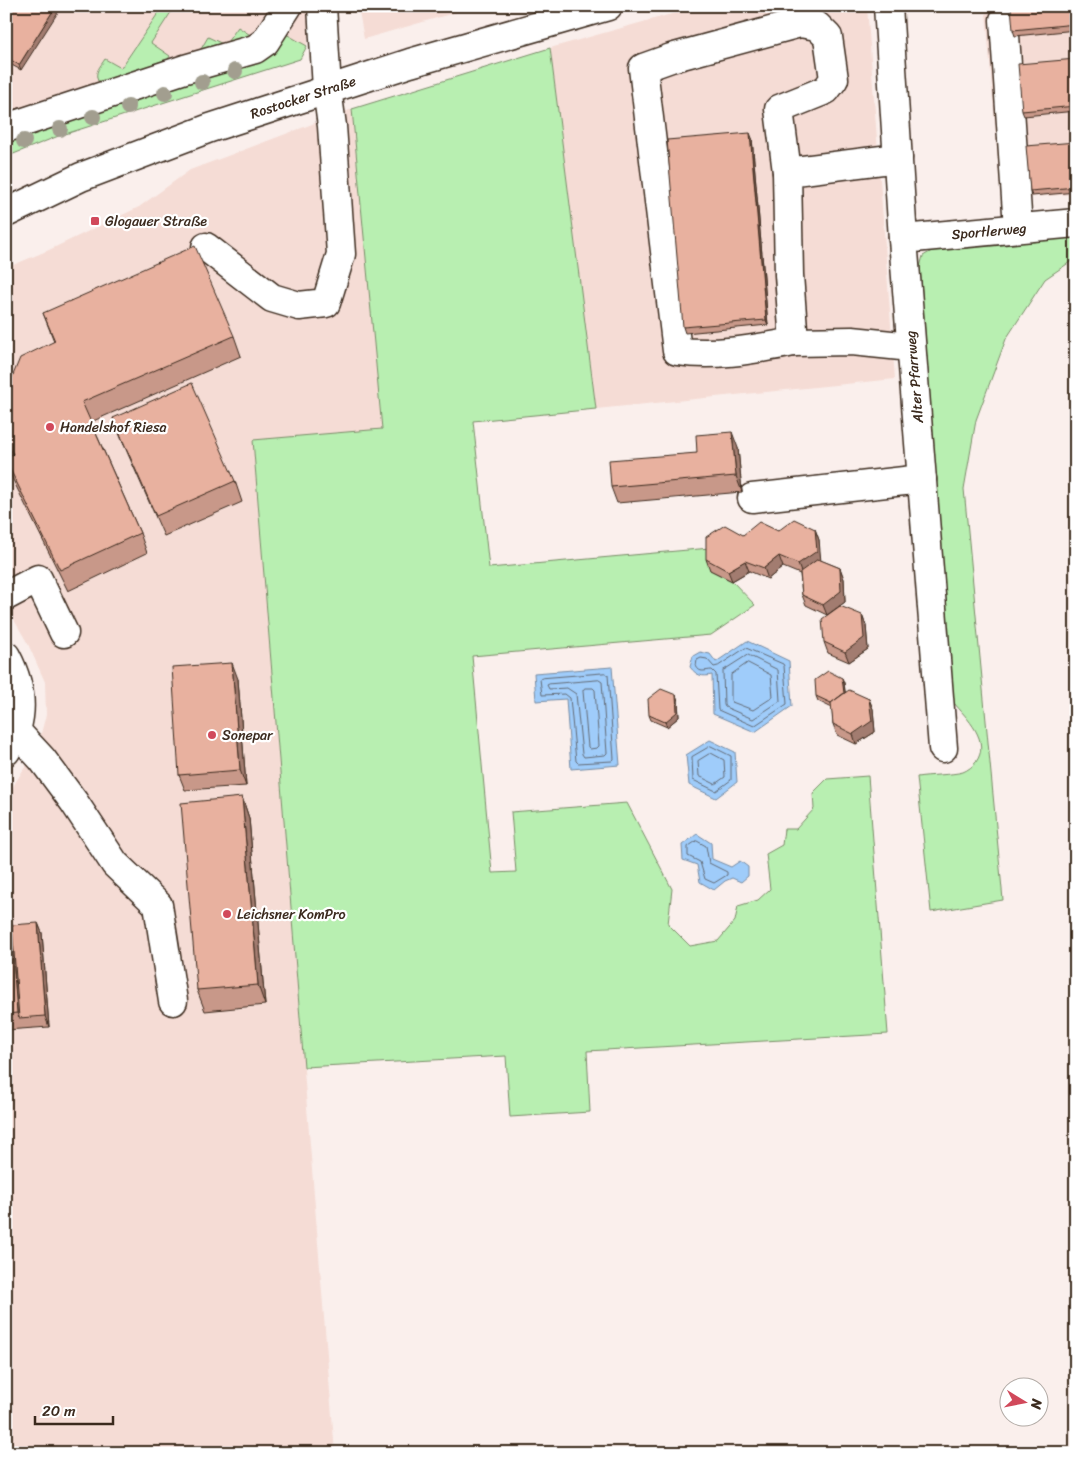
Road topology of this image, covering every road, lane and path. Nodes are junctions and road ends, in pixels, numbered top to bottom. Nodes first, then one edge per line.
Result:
1 (288, 6) edge
2 (322, 6) edge
3 (608, 6) edge
4 (888, 6) edge
5 (1004, 20) dead end
6 (327, 89) junction
7 (6, 128) edge
8 (898, 158) junction
9 (787, 172) junction
10 (6, 213) edge
11 (1076, 223) edge
12 (1018, 228) junction
13 (903, 239) junction
14 (206, 247) dead end
15 (794, 342) junction
16 (911, 347) junction
17 (922, 479) junction
18 (752, 498) dead end
19 (6, 596) edge
20 (64, 633) dead end
21 (6, 656) edge
22 (11, 741) edge
23 (943, 748) dead end
24 (172, 1001) dead end

1 - 7 street
2 - 6 street
3 - 6 street, Rostocker Straße
4 - 8 street, Alter Pfarrweg
5 - 12 street
6 - 10 street, Rostocker Straße
6 - 14 street
8 - 9 street
8 - 13 street, Alter Pfarrweg
9 - 15 street
9 - 15 street
11 - 12 street, Sportlerweg
12 - 13 street, Sportlerweg
13 - 16 street, Alter Pfarrweg
15 - 16 street
16 - 17 street, Alter Pfarrweg
17 - 18 street
17 - 23 street, Alter Pfarrweg
19 - 20 street
21 - 22 street
22 - 24 street

